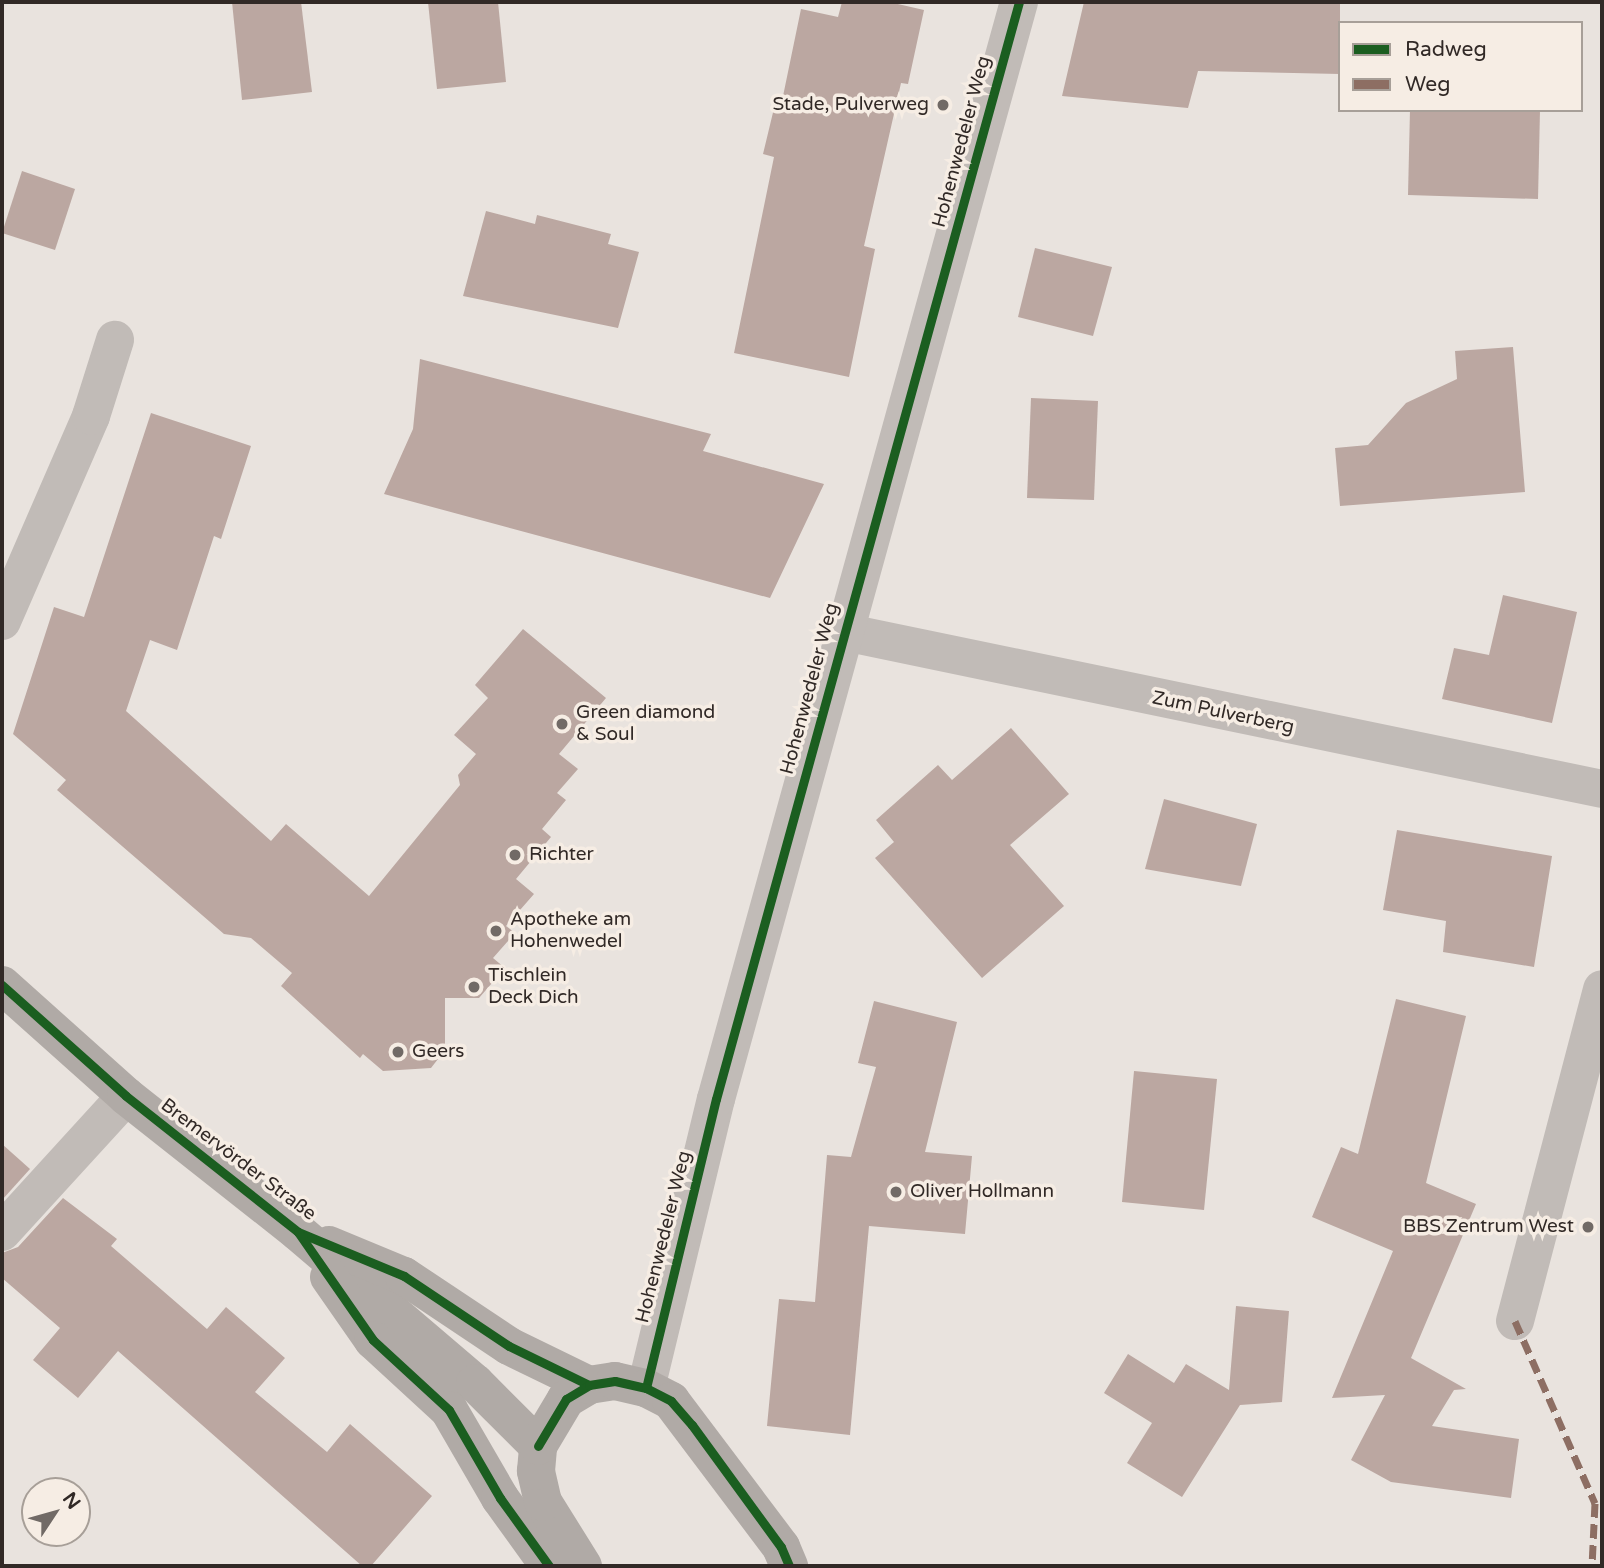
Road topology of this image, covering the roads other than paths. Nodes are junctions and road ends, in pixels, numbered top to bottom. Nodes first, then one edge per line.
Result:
1 (1018, 2) edge
2 (115, 340) dead end
3 (2, 621) edge
4 (844, 632) junction
5 (1602, 789) edge
6 (2, 985) edge
7 (1602, 989) edge
8 (126, 1096) junction
9 (2, 1232) edge
10 (298, 1232) junction
11 (1515, 1321) dead end
12 (589, 1385) junction
13 (646, 1388) junction
14 (538, 1446) junction
15 (549, 1566) edge
16 (583, 1566) edge
17 (789, 1566) edge

1 - 4 street, Hohenwedeler Weg
2 - 3 street
4 - 5 street, Zum Pulverberg
4 - 13 street, Hohenwedeler Weg
6 - 8 main road, Bremervörder Straße
7 - 11 street
8 - 9 street
8 - 10 main road, Bremervörder Straße
10 - 12 main road, Bremervörder Straße
10 - 14 main road, Bremervörder Straße
10 - 15 main road
12 - 13 main road
12 - 14 main road
13 - 17 main road
14 - 16 main road

